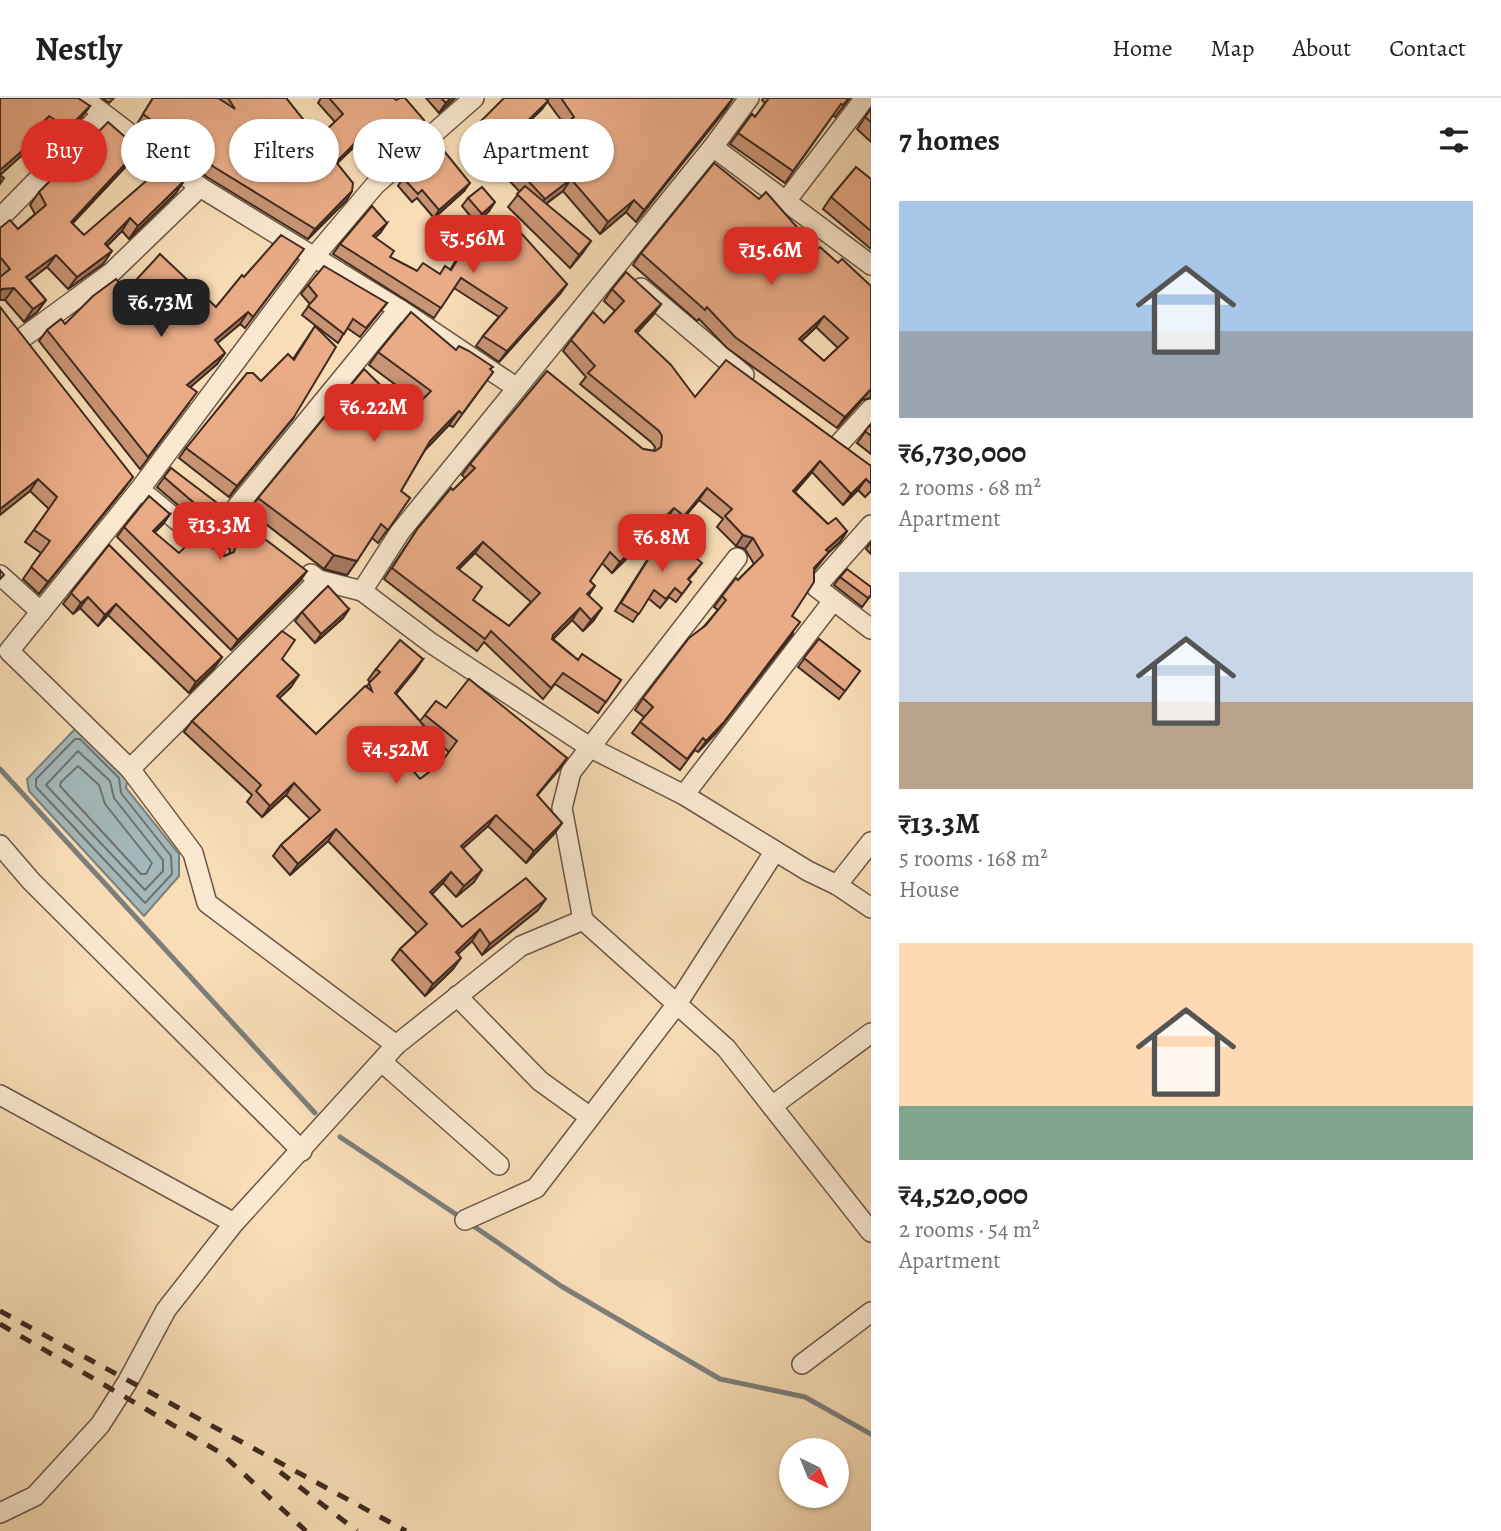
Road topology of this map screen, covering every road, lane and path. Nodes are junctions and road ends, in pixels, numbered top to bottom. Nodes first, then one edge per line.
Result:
1 (83, 98) edge
2 (474, 98) edge
3 (749, 98) edge
4 (865, 98) edge
5 (102, 114) junction
6 (713, 147) junction
7 (200, 187) junction
8 (786, 201) junction
9 (0, 218) edge
10 (314, 257) junction
11 (614, 264) junction
12 (871, 265) edge
13 (399, 309) junction
14 (7, 320) edge
15 (517, 388) junction
16 (763, 388) edge
17 (871, 409) edge
18 (839, 444) edge
19 (161, 460) junction
20 (181, 476) edge
21 (135, 484) junction
22 (211, 499) edge
23 (871, 525) edge
24 (218, 554) edge
25 (737, 558) dead end
26 (297, 564) edge
27 (0, 575) edge
28 (319, 580) junction
29 (362, 591) junction
30 (833, 601) junction
31 (41, 612) junction
32 (871, 628) edge
33 (213, 650) edge
34 (232, 668) junction
35 (591, 748) junction
36 (130, 769) junction
37 (684, 795) junction
38 (871, 842) edge
39 (0, 845) edge
40 (775, 851) junction
41 (837, 885) junction
42 (871, 908) edge
43 (583, 920) junction
44 (457, 996) junction
45 (677, 1004) junction
46 (871, 1033) edge
47 (397, 1045) junction
48 (382, 1062) junction
49 (0, 1096) edge
50 (772, 1106) junction
51 (590, 1118) junction
52 (302, 1151) junction
53 (499, 1165) dead end
54 (465, 1220) dead end
55 (234, 1223) junction
56 (871, 1231) edge
57 (871, 1312) edge
58 (802, 1364) dead end
59 (0, 1513) edge

1 - 5 street
2 - 10 street
3 - 6 street
4 - 8 street
5 - 7 street
5 - 9 street
6 - 8 street
6 - 11 street
7 - 10 street
7 - 14 street
8 - 12 street
10 - 13 street
10 - 19 street
11 - 15 street
11 - 16 street
13 - 15 street
13 - 22 street
15 - 29 street
17 - 18 street
19 - 20 street
19 - 21 street
21 - 24 street
21 - 31 street
23 - 30 street
25 - 35 street
26 - 28 street
27 - 31 street
28 - 29 street
28 - 34 street
29 - 35 street
30 - 32 street
30 - 37 street
31 - 36 street
33 - 34 street
34 - 36 street
35 - 37 street
35 - 43 street
36 - 47 street
37 - 40 street
38 - 41 street
39 - 52 street
40 - 41 street
40 - 45 street
41 - 42 street
43 - 44 street
43 - 45 street
44 - 47 street
44 - 51 street
45 - 50 street
45 - 51 street
46 - 50 street
47 - 48 street
48 - 52 street
48 - 53 street
49 - 55 street
50 - 56 street
51 - 54 street
52 - 55 street
55 - 59 street
57 - 58 street

